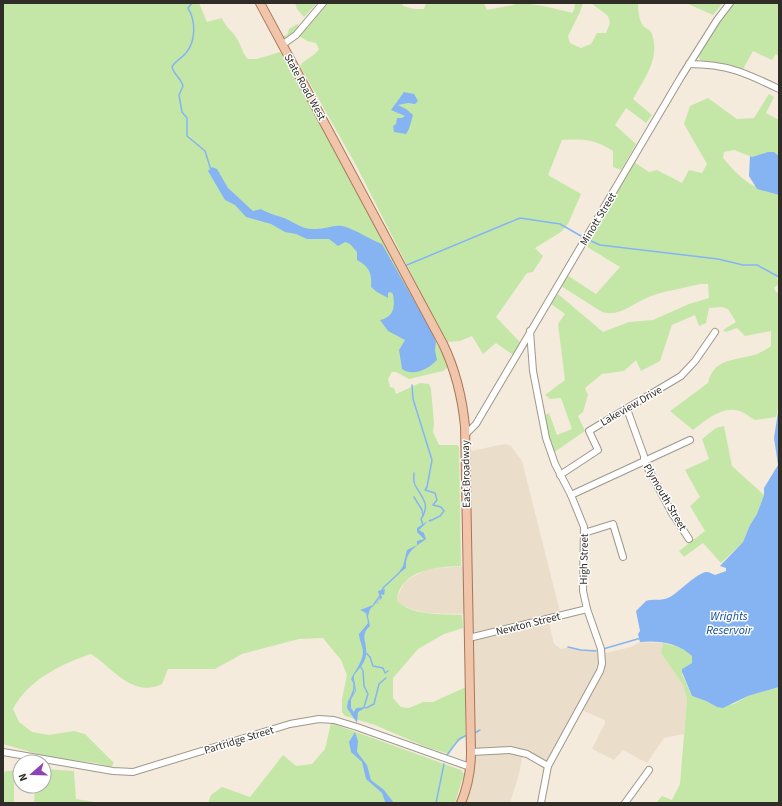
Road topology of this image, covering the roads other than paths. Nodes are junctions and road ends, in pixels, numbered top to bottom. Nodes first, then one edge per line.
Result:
1 (260, 3) edge
2 (323, 3) edge
3 (730, 3) edge
4 (282, 46) junction
5 (689, 64) junction
6 (779, 89) edge
7 (351, 171) joint
8 (530, 331) junction
9 (715, 332) dead end
10 (627, 409) junction
11 (466, 434) junction
12 (690, 440) dead end
13 (644, 461) junction
14 (560, 474) junction
15 (571, 495) junction
16 (584, 533) junction
17 (689, 539) dead end
18 (623, 557) dead end
19 (587, 609) junction
20 (469, 638) junction
21 (3, 752) edge
22 (471, 752) junction
23 (548, 766) junction
24 (470, 767) junction
25 (650, 770) dead end
26 (543, 802) edge
27 (461, 803) edge
28 (625, 803) edge

1 - 4 main road, State Road West
2 - 4 street
3 - 5 street, Minott Street
4 - 7 main road, State Road West
5 - 6 street
5 - 8 street, Minott Street
7 - 11 main road, East Broadway
8 - 11 street, Minott Street
8 - 14 street, High Street
9 - 10 street, Lakeview Drive
10 - 13 street, Plymouth Street
10 - 14 street, Lakeview Drive
11 - 20 main road, East Broadway
12 - 13 street
13 - 15 street
13 - 17 street, Plymouth Street
14 - 15 street, High Street
15 - 16 street, High Street
16 - 18 street
16 - 19 street, High Street
19 - 20 street, Newton Street
19 - 23 street, High Street
20 - 22 main road, East Broadway
21 - 24 street, Partridge Street
22 - 23 street
22 - 24 main road, East Broadway
23 - 26 street, High Street
24 - 27 main road, East Broadway
25 - 28 street

